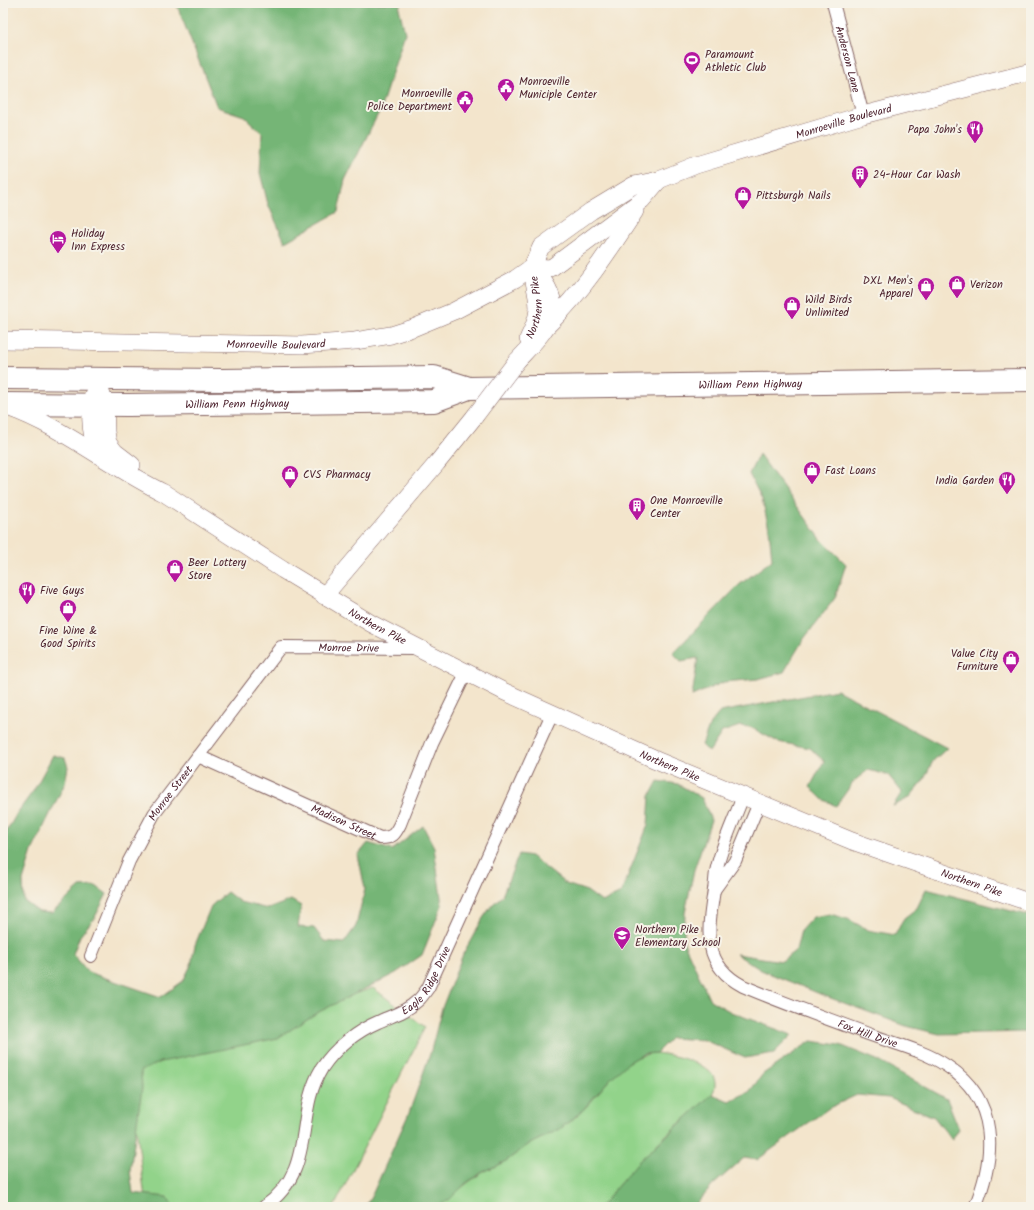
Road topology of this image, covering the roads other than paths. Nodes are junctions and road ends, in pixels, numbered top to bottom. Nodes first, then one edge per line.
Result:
1 (832, 3) edge
2 (1031, 72) edge
3 (863, 115) junction
4 (659, 180) junction
5 (642, 200) junction
6 (532, 267) junction
7 (548, 325) junction
8 (3, 340) edge
9 (516, 362) junction
10 (3, 378) edge
11 (97, 379) junction
12 (1031, 380) edge
13 (469, 388) junction
14 (3, 405) edge
15 (98, 405) junction
16 (100, 456) junction
17 (164, 493) junction
18 (324, 596) junction
19 (281, 647) joint
20 (416, 648) junction
21 (466, 673) junction
22 (552, 714) junction
23 (198, 756) junction
24 (743, 796) junction
25 (759, 803) junction
26 (714, 890) junction
27 (1031, 903) edge
28 (91, 956) dead end
29 (264, 1207) edge
30 (975, 1207) edge

1 - 3 street, Anderson Lane
2 - 3 main road, Monroeville Boulevard
3 - 4 main road, Monroeville Boulevard
4 - 5 main road, Monroeville Boulevard
4 - 6 main road, Monroeville Boulevard
5 - 6 main road, Monroeville Boulevard
5 - 7 main road
6 - 7 main road, Northern Pike
6 - 8 main road, Monroeville Boulevard
6 - 9 main road, Northern Pike
7 - 9 main road, Northern Pike
9 - 18 main road, Northern Pike, bridge
10 - 11 highway, William Penn Highway
11 - 13 highway, William Penn Highway
11 - 15 main road, Northern Pike
12 - 13 highway, William Penn Highway
13 - 15 highway, William Penn Highway
14 - 15 highway, William Penn Highway
14 - 16 main road
15 - 16 main road, Northern Pike
15 - 17 main road, Northern Pike
16 - 17 main road, Northern Pike
17 - 18 main road, Northern Pike
18 - 20 main road, Northern Pike
19 - 20 street, Monroe Drive
19 - 23 street, Monroe Street
20 - 21 main road, Northern Pike
21 - 22 main road, Northern Pike
21 - 23 street, Madison Street
22 - 24 main road, Northern Pike
22 - 29 street, Eagle Ridge Drive
23 - 28 street, Monroe Street
24 - 25 main road, Northern Pike
24 - 26 street, Fox Hill Drive
25 - 26 street, Fox Hill Drive
25 - 27 main road, Northern Pike
26 - 30 street, Fox Hill Drive

